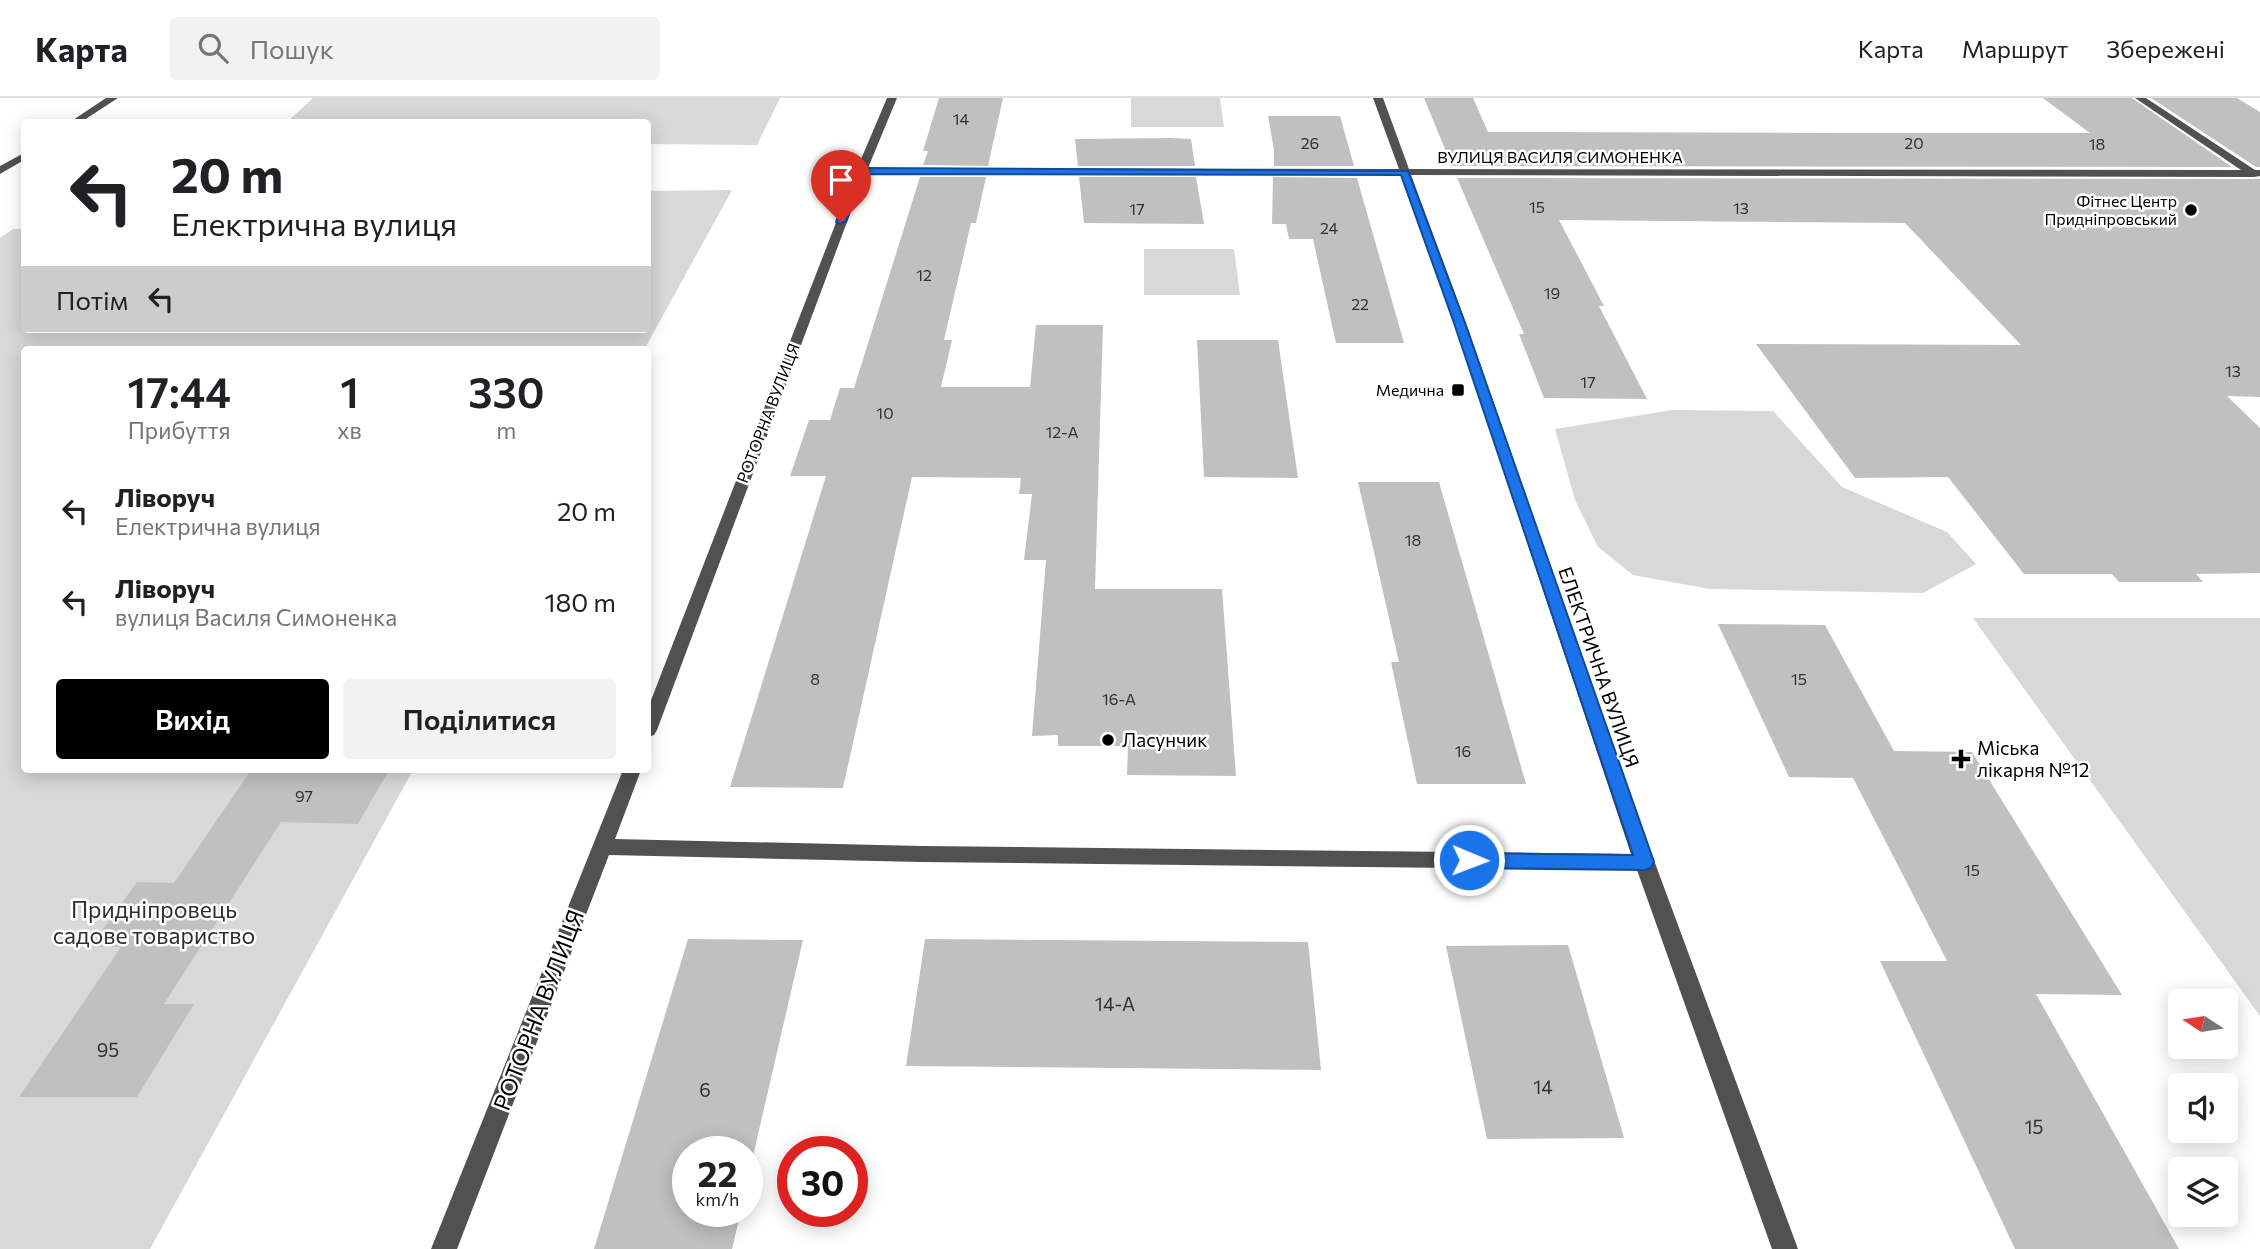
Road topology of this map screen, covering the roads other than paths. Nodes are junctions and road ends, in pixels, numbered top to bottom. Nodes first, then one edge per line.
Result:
1 (113, 98) edge
2 (892, 98) edge
3 (1378, 98) edge
4 (2140, 98) edge
5 (80, 119) edge
6 (21, 158) edge
7 (861, 171) junction
8 (0, 172) edge
9 (1405, 173) junction
10 (2258, 175) edge
11 (651, 722) edge
12 (631, 773) edge
13 (603, 847) junction
14 (1645, 862) junction
15 (444, 1249) edge
16 (1785, 1249) edge

1 - 5 street
2 - 7 street, РОТОРНА ВУЛИЦЯ
3 - 9 street, ЕЛЕКТРИЧНА ВУЛИЦЯ
4 - 10 street
6 - 8 street
7 - 9 street, ВУЛИЦЯ ВАСИЛЯ СИМОНЕНКА
7 - 11 street, РОТОРНА ВУЛИЦЯ
9 - 10 street, ВУЛИЦЯ ВАСИЛЯ СИМОНЕНКА
9 - 14 street, ЕЛЕКТРИЧНА ВУЛИЦЯ
12 - 13 street, РОТОРНА ВУЛИЦЯ
13 - 14 street
13 - 15 street, РОТОРНА ВУЛИЦЯ
14 - 16 street, ЕЛЕКТРИЧНА ВУЛИЦЯ

